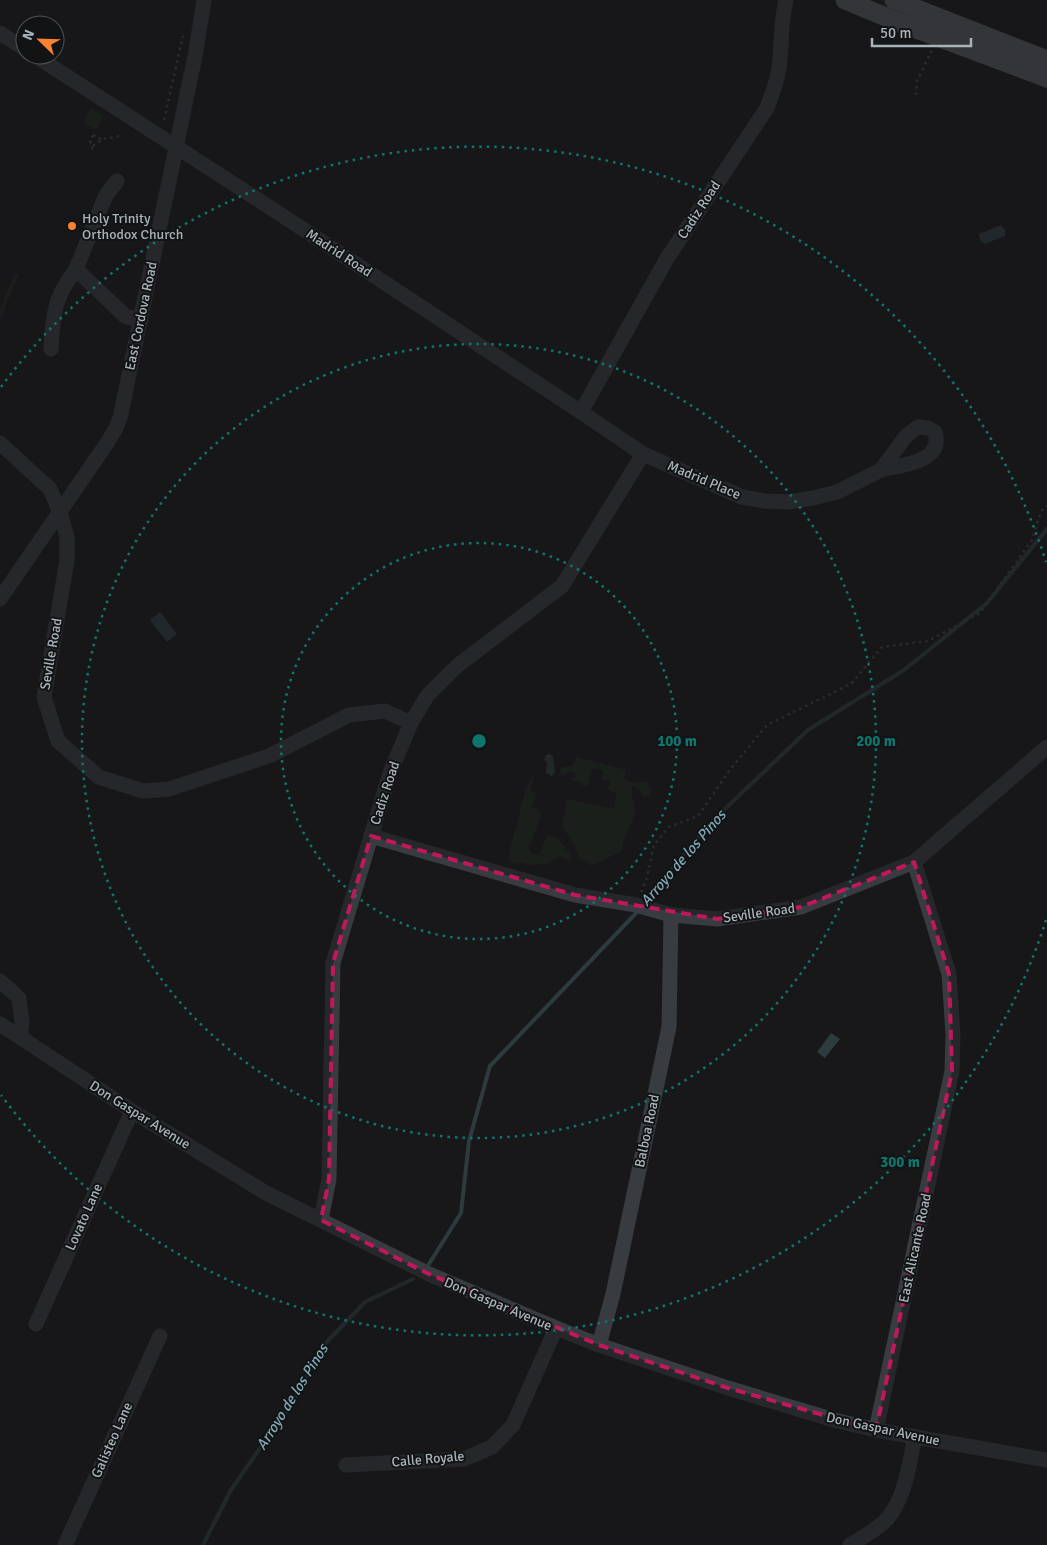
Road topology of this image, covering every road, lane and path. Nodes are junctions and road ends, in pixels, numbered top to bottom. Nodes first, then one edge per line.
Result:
1 (204, 0) edge
2 (786, 0) edge
3 (845, 0) edge
4 (894, 0) edge
5 (184, 30) dead end
6 (0, 33) edge
7 (15, 43) edge
8 (935, 45) dead end
9 (1047, 60) edge
10 (50, 65) edge
11 (1047, 78) edge
12 (916, 95) dead end
13 (164, 120) dead end
14 (120, 136) dead end
15 (103, 140) junction
16 (176, 146) junction
17 (117, 181) dead end
18 (76, 269) junction
19 (140, 321) junction
20 (51, 349) dead end
21 (582, 412) junction
22 (0, 443) edge
23 (643, 454) junction
24 (881, 470) dead end
25 (1047, 506) edge
26 (60, 512) junction
27 (0, 599) edge
28 (411, 722) junction
29 (1047, 747) edge
30 (371, 836) junction
31 (914, 862) junction
32 (636, 905) junction
33 (671, 915) junction
34 (0, 981) edge
35 (0, 1024) edge
36 (20, 1037) junction
37 (132, 1111) junction
38 (321, 1220) junction
39 (36, 1324) dead end
40 (556, 1328) junction
41 (160, 1336) dead end
42 (599, 1345) junction
43 (876, 1430) junction
44 (915, 1437) junction
45 (1047, 1460) edge
46 (346, 1465) dead end
47 (65, 1545) edge
48 (850, 1545) edge

1 - 16 street, East Cordova Road
2 - 21 street, Cadiz Road
3 - 11 main road
4 - 9 main road
5 - 13 path
6 - 7 street
8 - 12 path
10 - 16 street, Madrid Road
14 - 15 path
15 - 15 path
16 - 19 street, East Cordova Road
16 - 21 street, Madrid Road
17 - 18 street
18 - 19 street
18 - 20 street
19 - 26 street, East Cordova Road
21 - 23 street, Madrid Road
22 - 26 street, Seville Road
23 - 24 street, Madrid Place
23 - 28 street, Cadiz Road
25 - 32 path
26 - 27 street, East Cordova Road
26 - 28 street, Seville Road
28 - 30 street, Cadiz Road
29 - 31 street, Seville Road
30 - 32 street, Seville Road
30 - 38 street, Cadiz Road
31 - 33 street, Seville Road
31 - 43 street, East Alicante Road
32 - 33 street, Seville Road
33 - 42 street, Balboa Road
34 - 36 street
35 - 36 street, Don Gaspar Avenue
36 - 37 street, Don Gaspar Avenue
37 - 38 street, Don Gaspar Avenue
37 - 39 street, Lovato Lane
38 - 40 street, Don Gaspar Avenue
40 - 42 street, Don Gaspar Avenue
40 - 46 street, Calle Royale
41 - 47 street, Galisteo Lane
42 - 43 street, Don Gaspar Avenue
43 - 44 street, Don Gaspar Avenue
44 - 45 street, Don Gaspar Avenue
44 - 48 street

